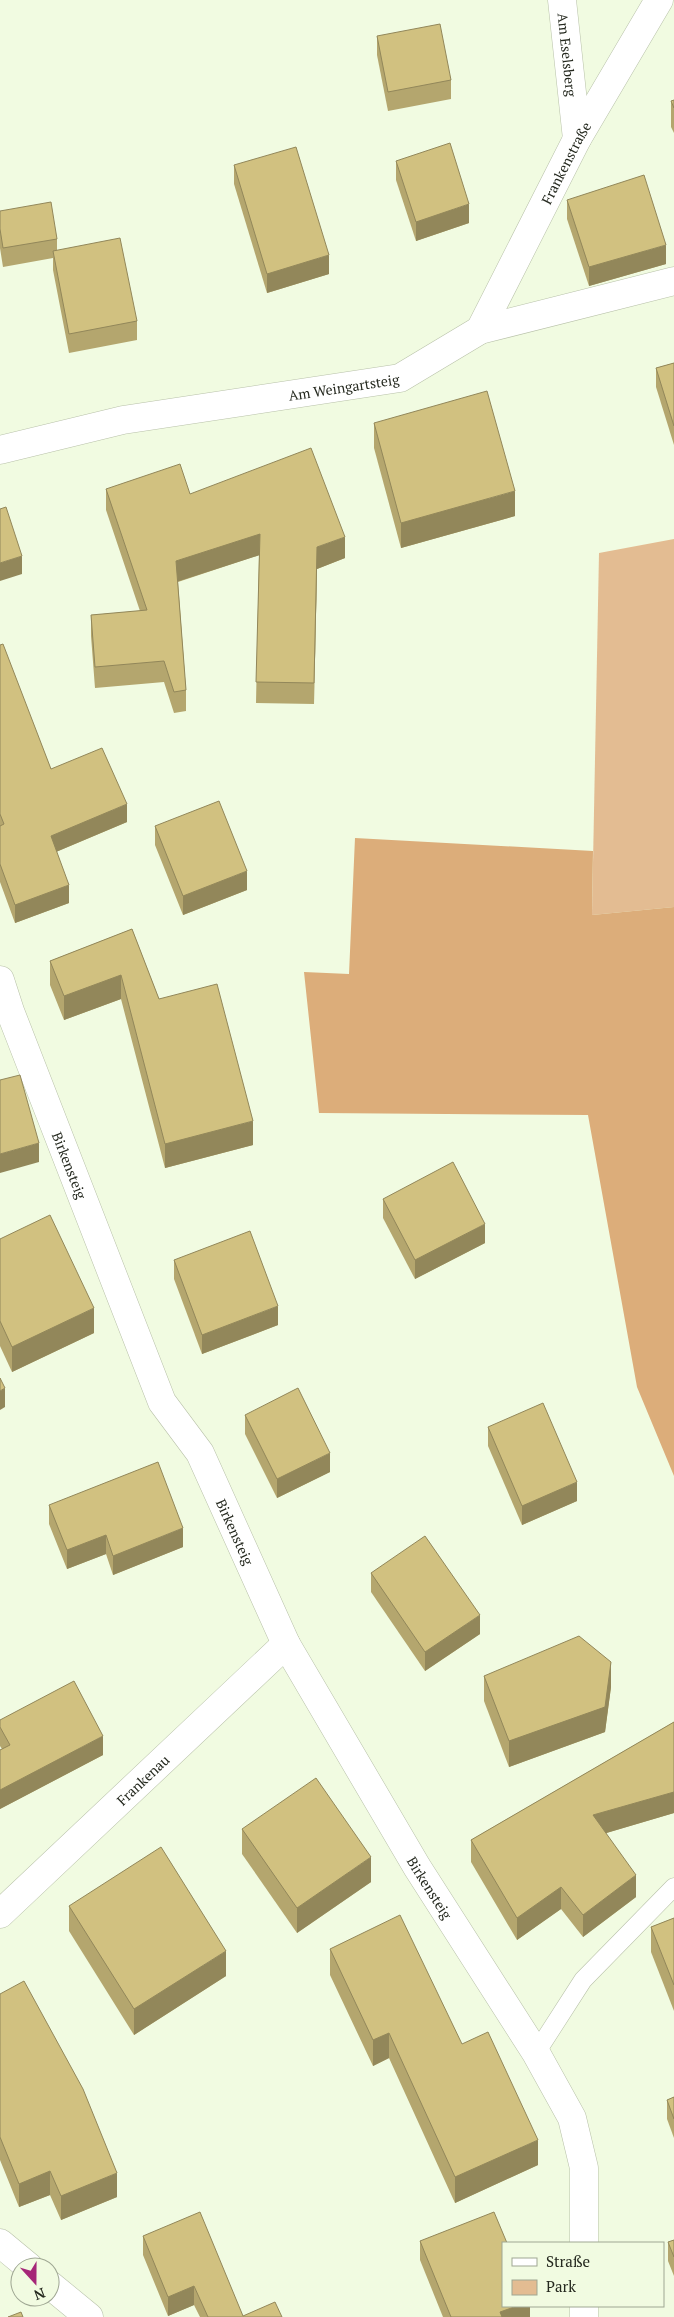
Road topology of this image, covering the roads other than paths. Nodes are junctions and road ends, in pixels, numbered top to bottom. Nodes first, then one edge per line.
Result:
1 (562, 0) edge
2 (658, 0) edge
3 (577, 139) junction
4 (674, 281) edge
5 (480, 330) junction
6 (0, 450) edge
7 (0, 980) edge
8 (286, 1644) junction
9 (674, 1887) edge
10 (0, 1914) edge
11 (536, 2053) junction
12 (584, 2242) edge
13 (0, 2243) edge
14 (17, 2257) edge
15 (60, 2293) edge
16 (88, 2317) edge

1 - 3 street, Am Eselsberg
2 - 3 street, Frankenstraße
3 - 5 street, Frankenstraße
4 - 5 street, Am Weingartsteig
5 - 6 street, Am Weingartsteig
7 - 8 street, Birkensteig
8 - 10 street, Frankenau
8 - 11 street, Birkensteig
9 - 11 lane
11 - 12 street, Birkensteig
13 - 14 street
15 - 16 street

